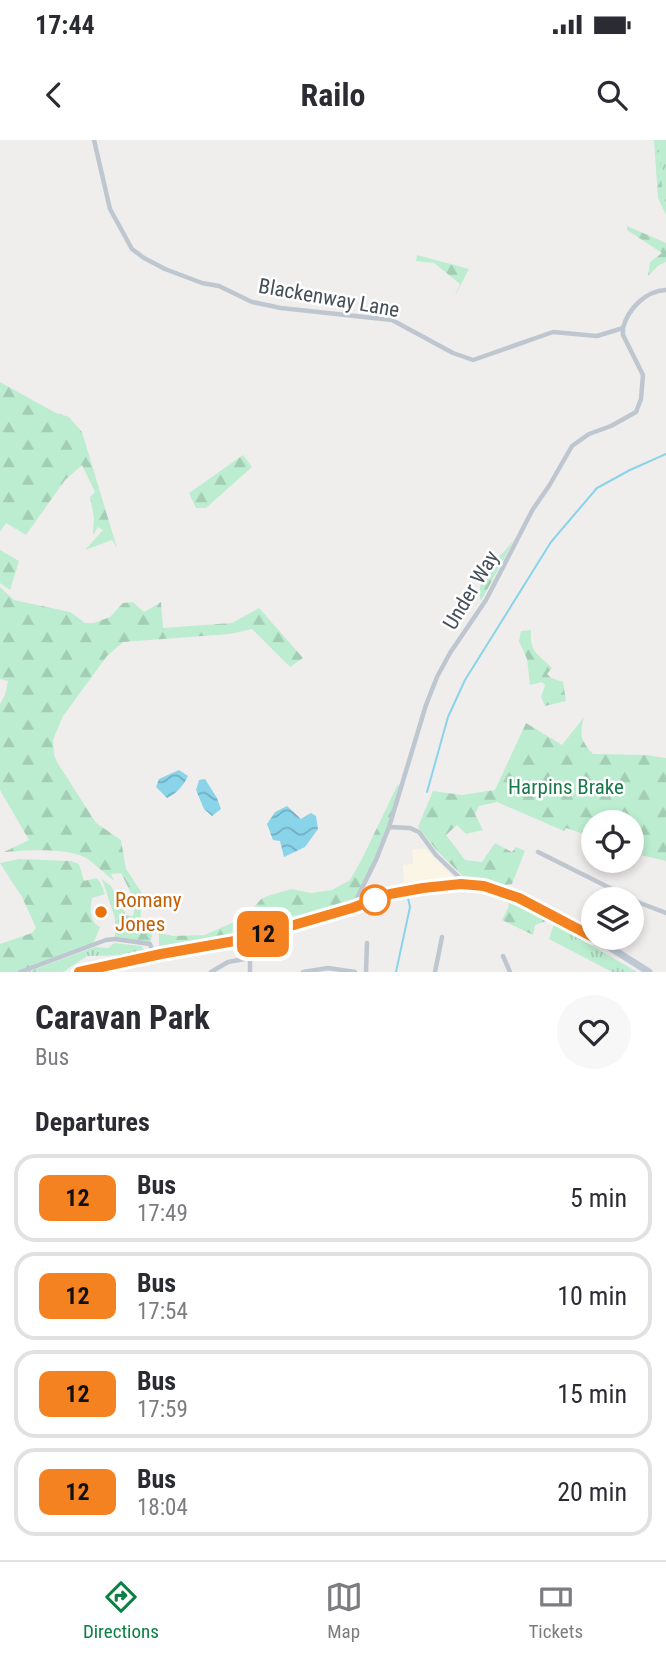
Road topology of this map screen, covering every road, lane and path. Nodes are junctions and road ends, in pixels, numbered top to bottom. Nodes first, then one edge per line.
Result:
1 (94, 140) edge
2 (666, 290) edge
3 (623, 328) junction
4 (389, 827) junction
5 (538, 852) dead end
6 (461, 884) junction
7 (352, 908) junction
8 (666, 913) edge
9 (581, 930) edge
10 (442, 937) dead end
11 (246, 939) junction
12 (367, 943) dead end
13 (614, 950) edge
14 (154, 955) junction
15 (503, 956) dead end
16 (250, 958) junction
17 (20, 972) edge
18 (79, 972) edge
19 (211, 972) edge
20 (250, 972) edge
21 (303, 972) edge
22 (355, 972) edge
23 (366, 972) edge
24 (435, 972) edge
25 (510, 972) edge
26 (649, 972) edge

1 - 3 street, Blackenway Lane
2 - 3 street
3 - 4 street, Under Way
4 - 6 street
4 - 7 street, Under Way
5 - 8 street
6 - 7 street
6 - 9 street
7 - 11 street
10 - 24 street
11 - 14 street
11 - 16 street
12 - 23 street
13 - 26 street
14 - 17 street
14 - 18 street
15 - 25 street
16 - 19 street
16 - 20 street
21 - 22 street

